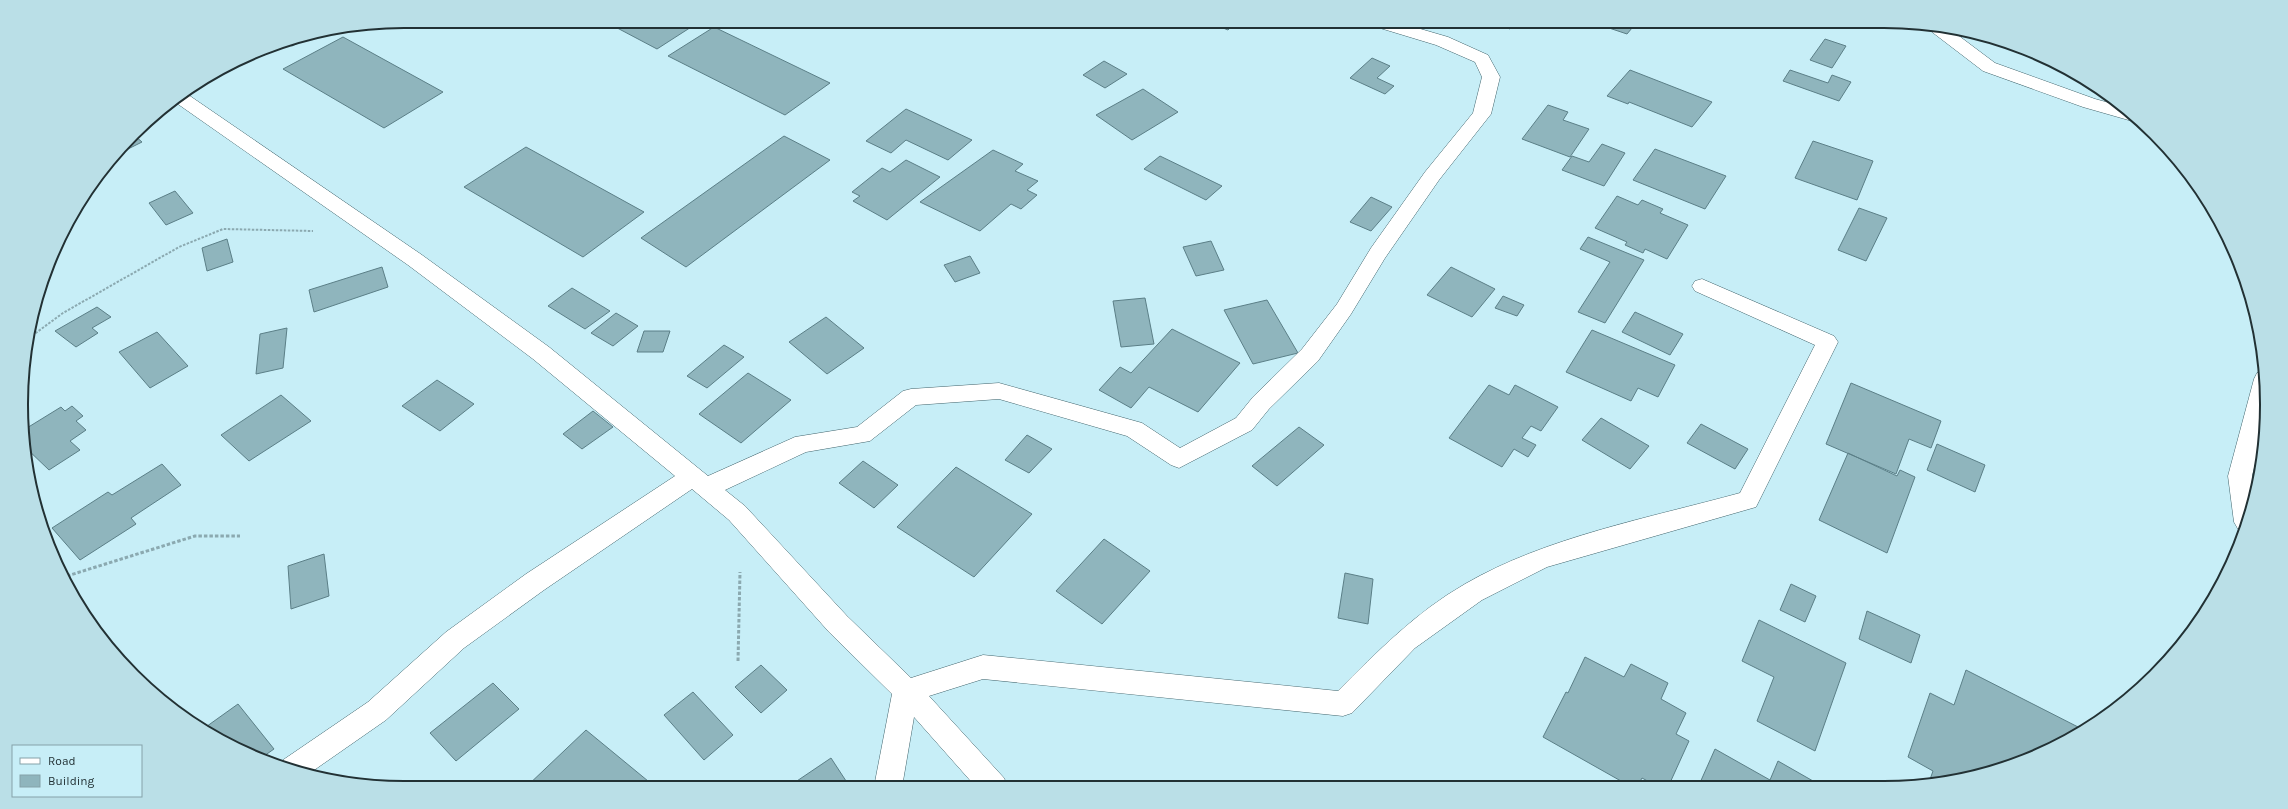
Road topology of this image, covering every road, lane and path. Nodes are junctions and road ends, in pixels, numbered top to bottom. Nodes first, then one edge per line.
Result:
1 (1399, 28) edge
2 (1944, 33) edge
3 (183, 100) edge
4 (2119, 111) edge
5 (368, 228) junction
6 (1702, 286) dead end
7 (34, 334) edge
8 (2260, 396) edge
9 (699, 482) junction
10 (2245, 511) edge
11 (240, 536) dead end
12 (740, 570) dead end
13 (69, 575) edge
14 (738, 661) dead end
15 (906, 691) junction
16 (298, 765) edge
17 (889, 781) edge
18 (988, 781) edge

1 - 9 street
2 - 4 street
3 - 5 street
5 - 7 path
5 - 9 street
6 - 15 street
8 - 10 street
9 - 15 street
9 - 16 street
11 - 13 path
12 - 14 path
15 - 17 street
15 - 18 street

